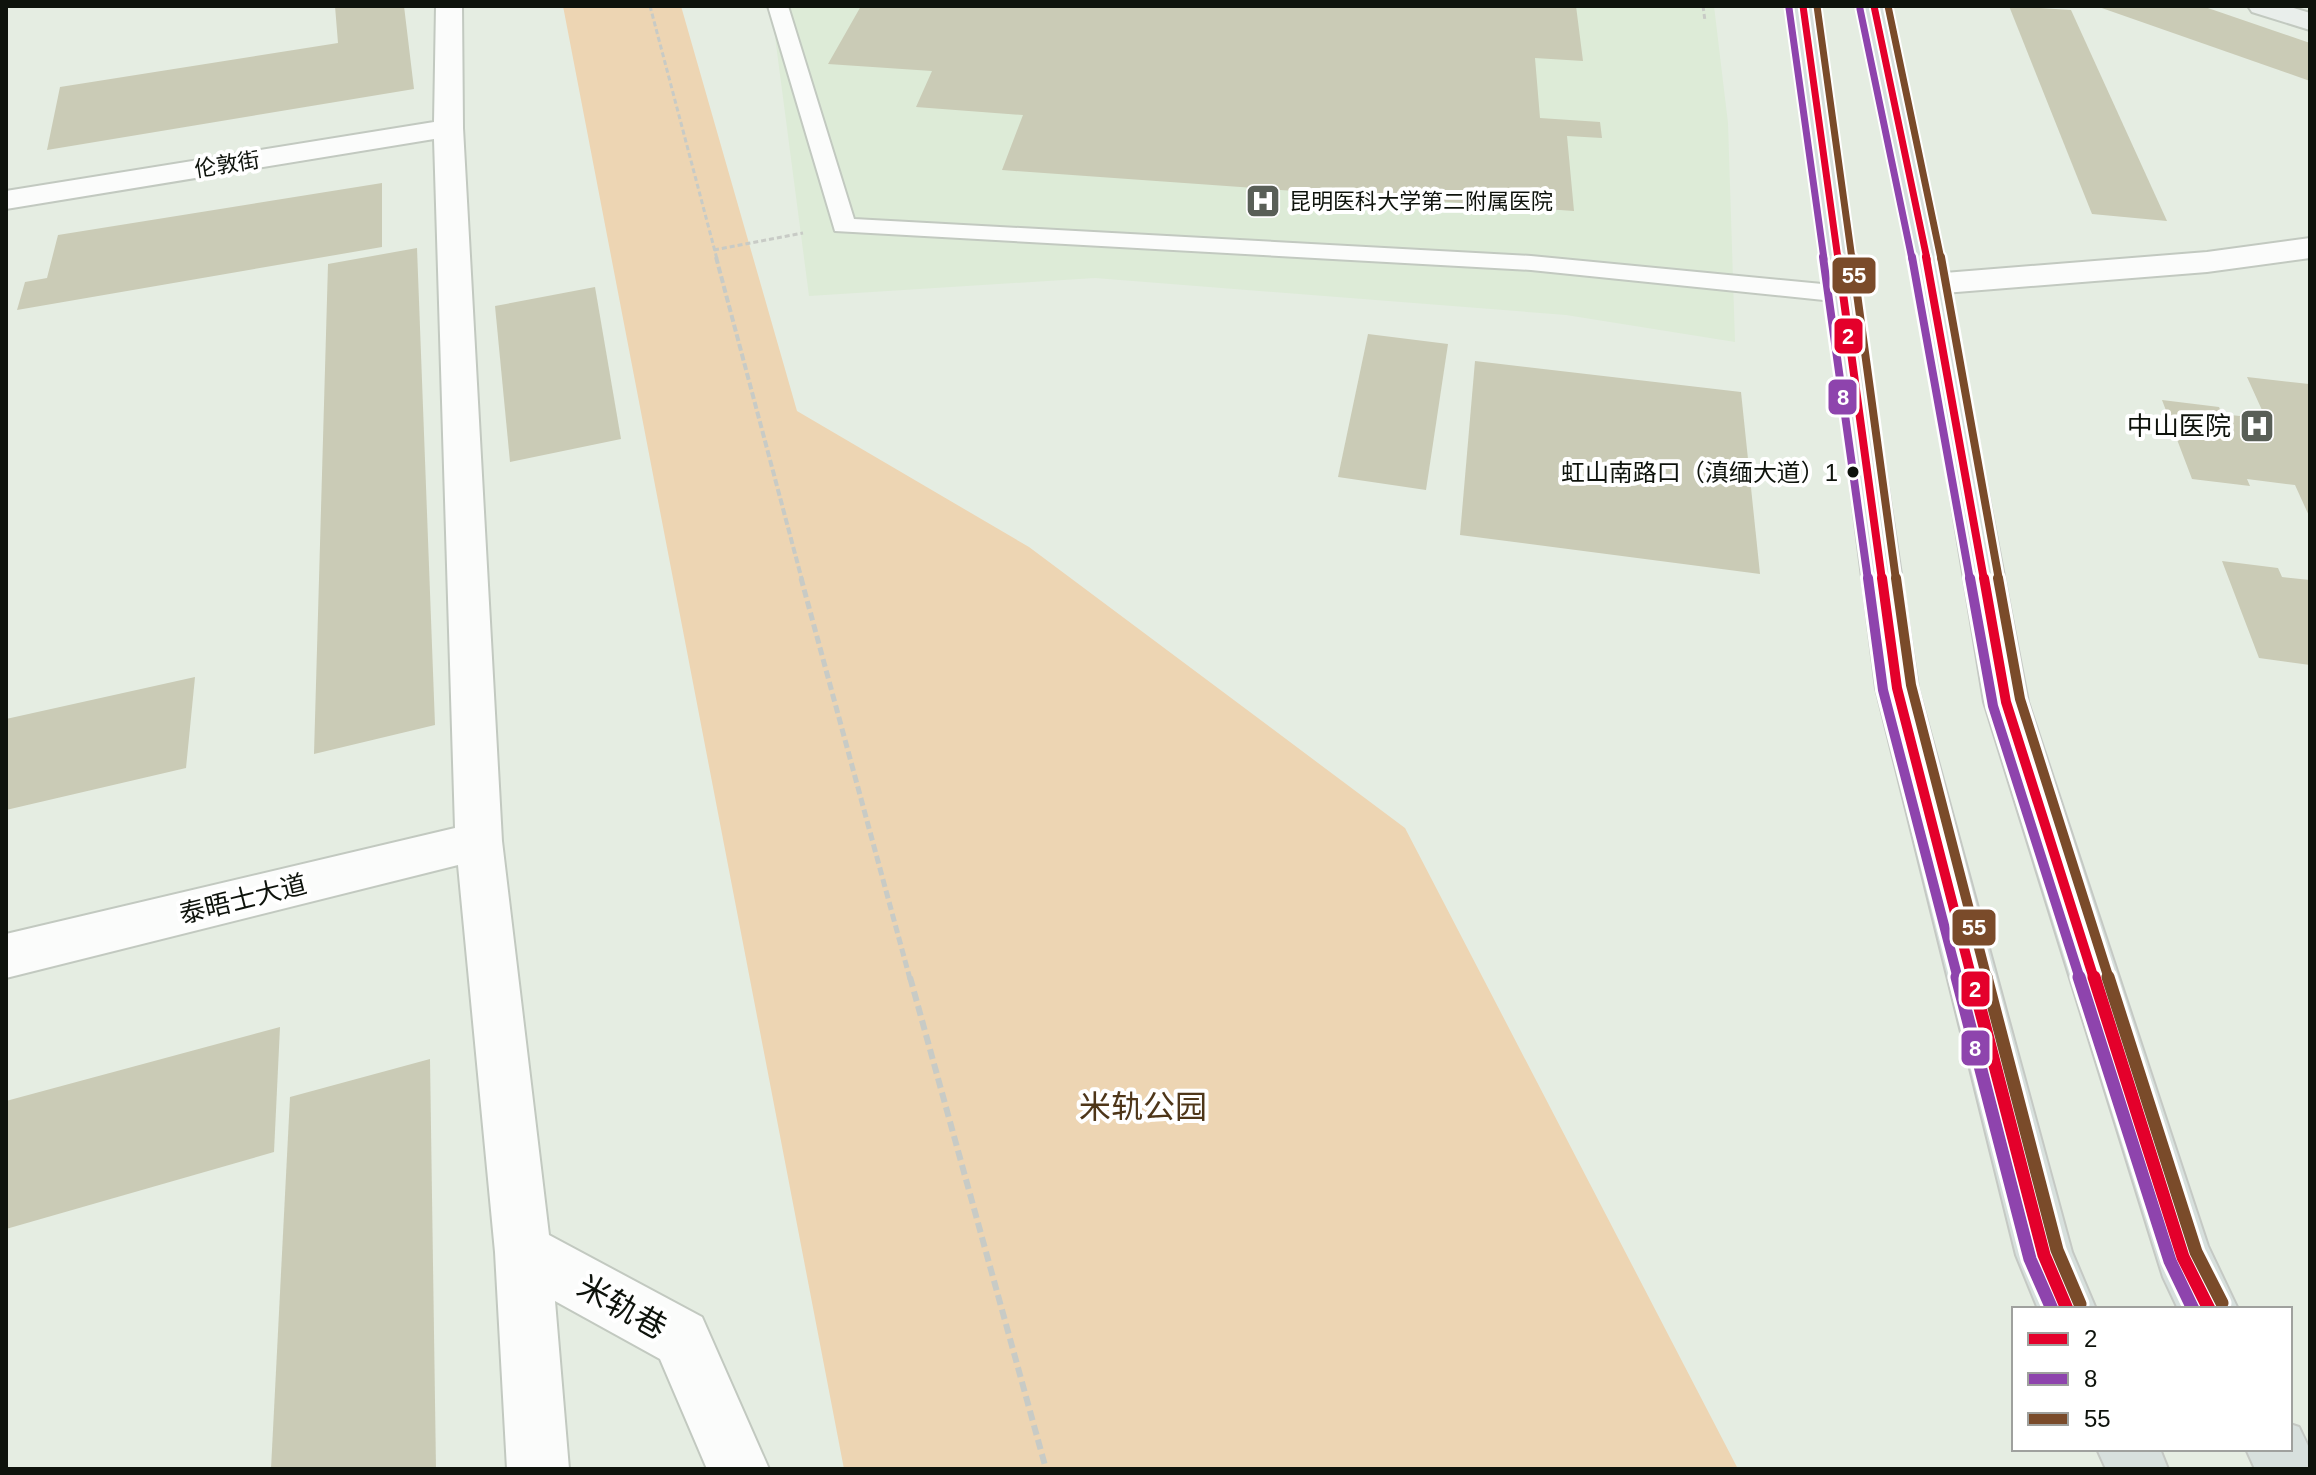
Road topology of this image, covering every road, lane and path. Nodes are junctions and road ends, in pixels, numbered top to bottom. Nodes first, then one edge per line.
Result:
1 (449, 6) edge
2 (650, 6) edge
3 (778, 6) edge
4 (1703, 6) edge
5 (1803, 6) edge
6 (1874, 6) edge
7 (2261, 6) edge
8 (1705, 21) dead end
9 (2310, 22) edge
10 (448, 128) junction
11 (6, 200) edge
12 (844, 226) junction
13 (2310, 248) edge
14 (714, 250) junction
15 (1932, 284) junction
16 (1843, 294) junction
17 (479, 841) junction
18 (6, 956) edge
19 (523, 1252) junction
20 (2066, 1307) edge
21 (2208, 1307) edge
22 (2278, 1451) edge
23 (538, 1469) edge
24 (738, 1469) edge
25 (1046, 1469) edge
26 (2287, 1469) edge

1 - 10 street
2 - 14 path
3 - 12 lane
4 - 8 path
5 - 16 main road
6 - 15 main road
7 - 9 street
10 - 11 street, 伦敦街
10 - 17 street
12 - 14 path
12 - 16 lane
13 - 15 street
14 - 25 path
15 - 21 main road
16 - 20 main road
17 - 18 street, 泰晤士大道
17 - 19 street
19 - 23 street
19 - 24 street, 米轨巷
22 - 26 main road

